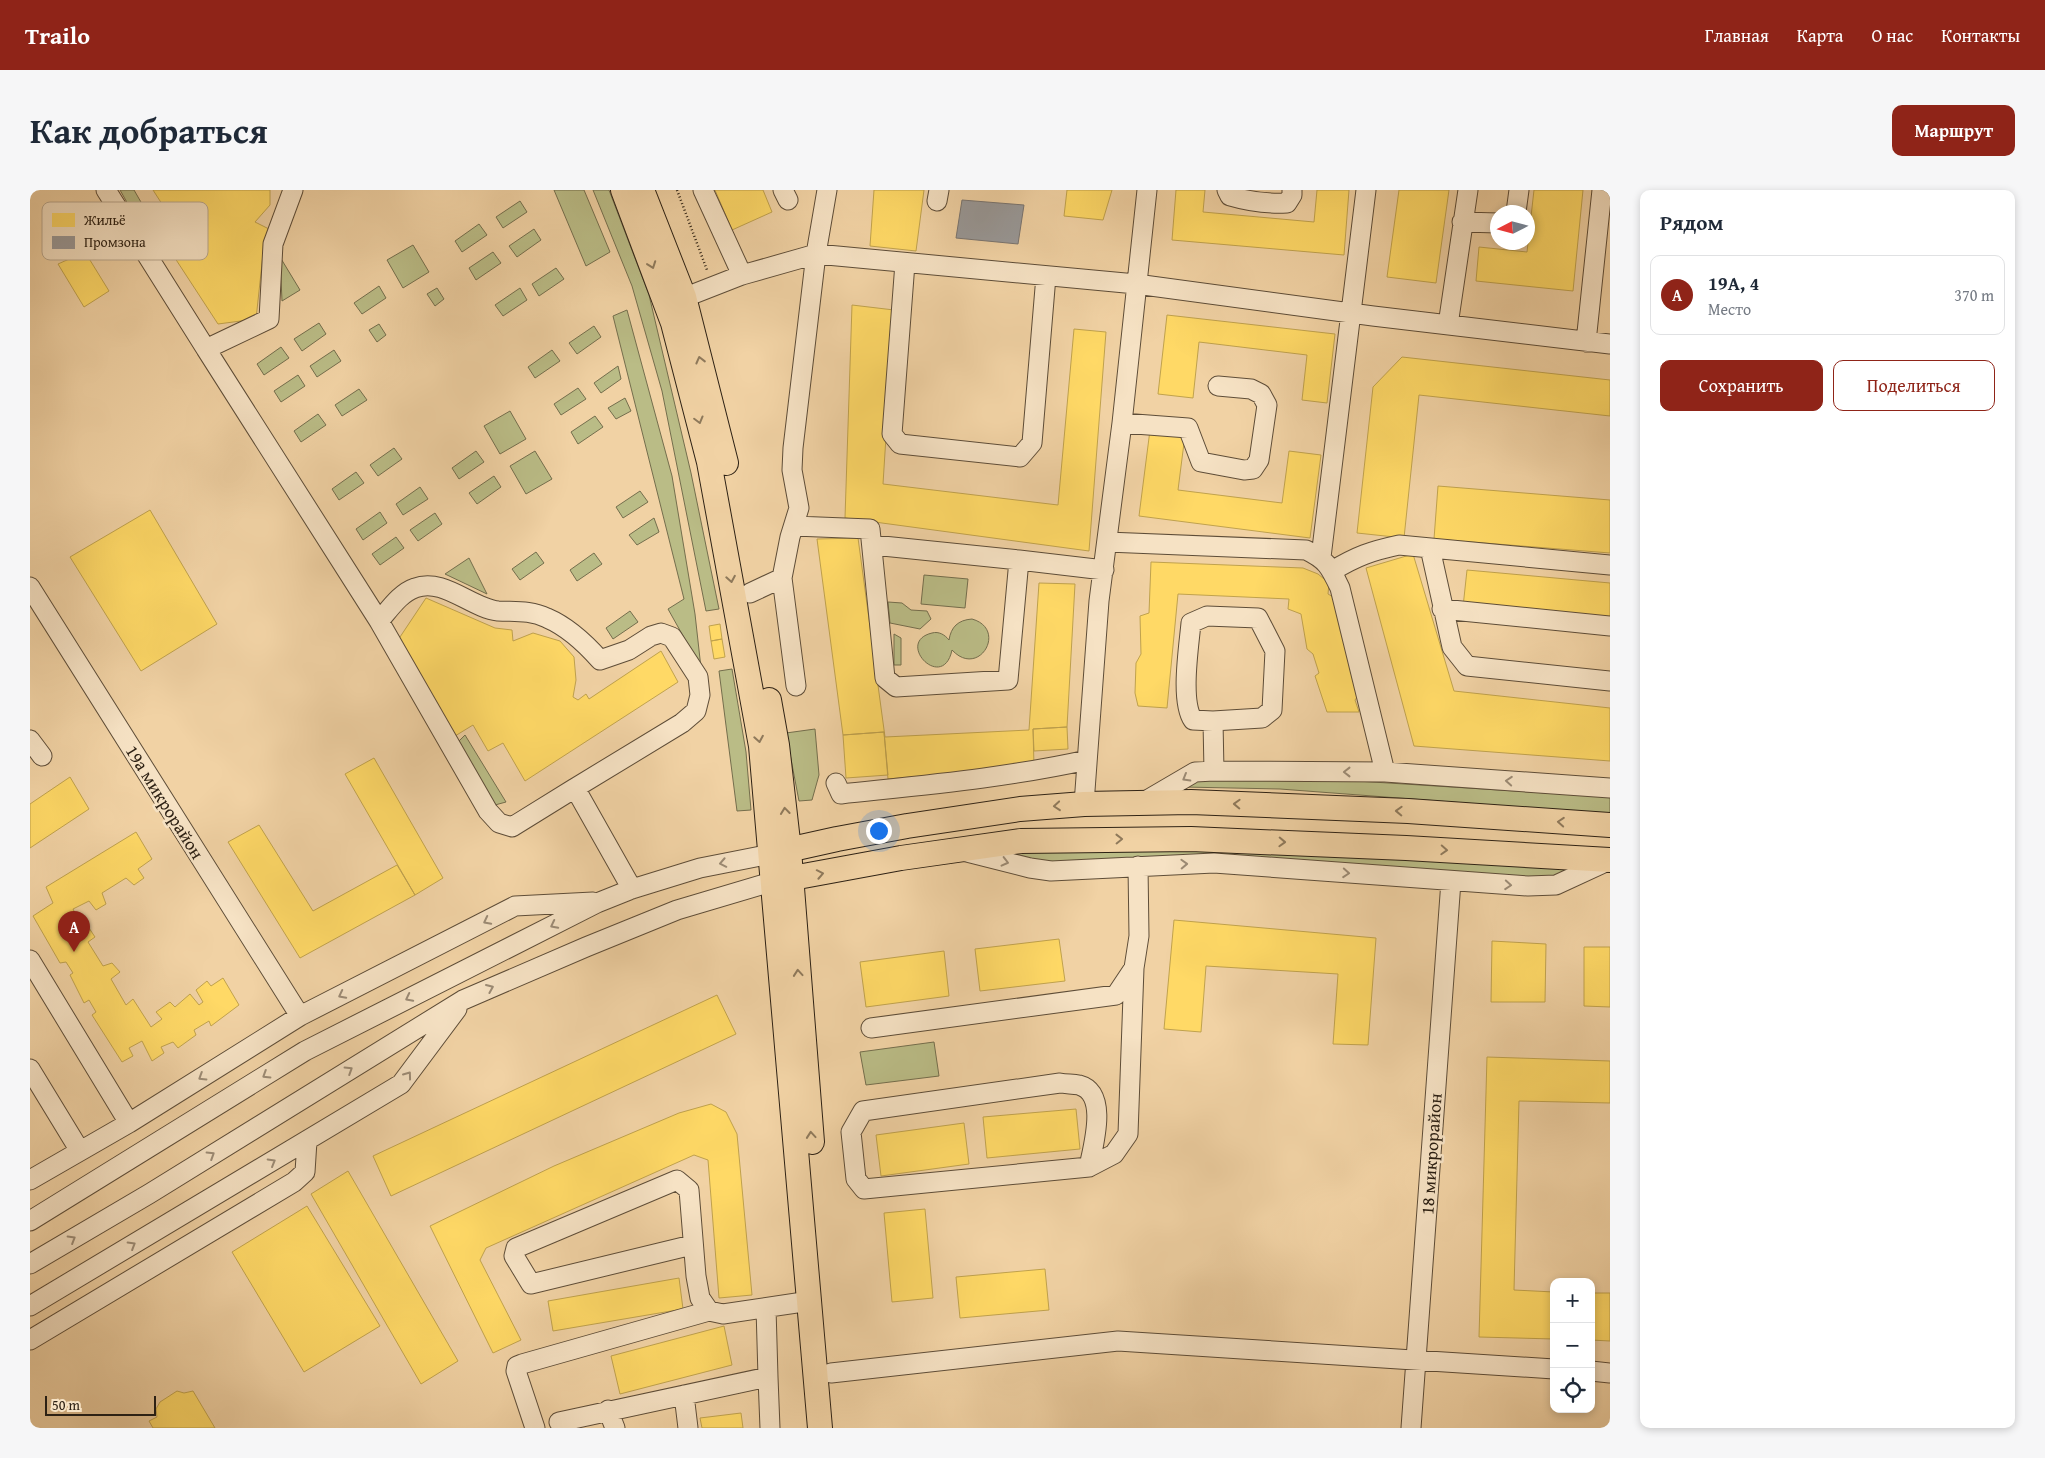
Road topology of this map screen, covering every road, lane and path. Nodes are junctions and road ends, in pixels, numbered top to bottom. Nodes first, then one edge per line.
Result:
1 (106, 190) edge
2 (292, 190) edge
3 (623, 190) edge
4 (642, 190) edge
5 (677, 190) edge
6 (703, 190) edge
7 (827, 190) edge
8 (1147, 190) edge
9 (1227, 190) edge
10 (1292, 190) edge
11 (1366, 190) edge
12 (1468, 190) edge
13 (1519, 190) edge
14 (1602, 190) edge
15 (114, 202) edge
16 (1517, 205) edge
17 (1462, 222) junction
18 (1490, 223) edge
19 (816, 254) junction
20 (150, 260) edge
21 (905, 263) junction
22 (742, 275) junction
23 (1046, 276) junction
24 (1136, 284) junction
25 (713, 286) junction
26 (675, 301) junction
27 (1352, 314) junction
28 (1448, 325) junction
29 (1586, 342) junction
30 (1610, 344) edge
31 (206, 350) junction
32 (1218, 386) dead end
33 (1122, 422) junction
34 (794, 526) junction
35 (1107, 542) junction
36 (873, 545) junction
37 (1430, 548) junction
38 (1019, 560) junction
39 (1327, 564) junction
40 (1610, 565) edge
41 (1104, 570) junction
42 (782, 578) junction
43 (30, 587) edge
44 (750, 593) junction
45 (1442, 609) junction
46 (379, 621) junction
47 (1610, 626) edge
48 (1610, 681) edge
49 (796, 686) dead end
50 (1213, 721) junction
51 (30, 740) edge
52 (42, 756) dead end
53 (1087, 760) junction
54 (1214, 771) junction
55 (1385, 772) junction
56 (836, 783) dead end
57 (575, 788) junction
58 (1610, 788) edge
59 (1084, 804) junction
60 (1140, 804) junction
61 (1610, 825) edge
62 (957, 850) junction
63 (780, 852) junction
64 (1610, 860) edge
65 (1138, 866) junction
66 (781, 881) junction
67 (1452, 881) junction
68 (632, 889) junction
69 (602, 901) junction
70 (30, 960) edge
71 (1134, 968) junction
72 (463, 1000) junction
73 (300, 1016) junction
74 (871, 1028) dead end
75 (30, 1069) edge
76 (129, 1123) junction
77 (308, 1141) junction
78 (80, 1151) junction
79 (1089, 1167) junction
80 (30, 1180) edge
81 (30, 1221) edge
82 (692, 1245) junction
83 (30, 1264) edge
84 (810, 1301) junction
85 (30, 1306) edge
86 (766, 1308) junction
87 (709, 1311) junction
88 (30, 1340) edge
89 (1415, 1360) junction
90 (1550, 1369) edge
91 (1595, 1371) edge
92 (1610, 1372) edge
93 (831, 1373) junction
94 (768, 1377) junction
95 (684, 1395) junction
96 (608, 1410) junction
97 (559, 1422) dead end
98 (535, 1428) edge
99 (615, 1428) edge
100 (688, 1428) edge
101 (770, 1428) edge
102 (820, 1428) edge
103 (835, 1428) edge
104 (1411, 1428) edge

1 - 15 street
2 - 31 street
3 -> 26 main road
4 - 26 main road
5 - 25 path
6 - 22 street
7 - 19 street
8 - 24 street
9 - 10 street
11 - 27 street
12 - 17 street
13 - 16 street
14 - 29 street
17 - 18 street
17 - 28 street
19 - 21 street
19 - 22 street
19 - 34 street
20 - 31 street
21 - 23 street
21 - 23 street
22 - 25 street
23 - 24 street
24 - 27 street
24 - 33 street
25 - 26 street
44 -> 26 main road
26 -> 63 main road
27 - 28 street
27 - 39 street
28 - 29 street
29 - 30 street
31 - 46 street
32 - 33 street
33 - 35 street
34 - 36 street
34 - 42 street
35 - 39 street
35 - 41 street
36 - 38 street
36 - 38 street
37 - 39 street
37 - 40 street
37 - 45 street
38 - 41 street
39 - 55 street
41 - 53 street
42 - 44 street
42 - 49 street
43 - 73 street, 19а микрорайон
63 -> 44 main road
45 - 47 street
45 - 48 street
46 - 57 street
46 - 57 street
50 - 50 street
50 - 54 street
51 - 52 street
53 - 56 street
53 - 59 street
55 -> 54 street
54 -> 60 street
58 -> 55 street
57 - 68 street
59 - 60 main road
59 -> 63 main road
61 -> 60 main road
62 -> 64 main road
62 -> 65 street
66 -> 62 main road
63 - 66 main road
63 -> 68 street
67 -> 64 street
65 -> 67 street
65 - 71 street
72 -> 66 street
66 - 84 main road
93 -> 66 main road
67 - 89 street, 18 микрорайон
68 - 69 street
69 -> 73 street
69 -> 81 street
70 - 76 street
71 - 74 street
71 - 79 street
77 -> 72 street
83 -> 72 street
73 -> 76 street
75 - 78 street
76 - 78 street
85 -> 77 street
77 - 88 street
78 - 80 street
79 - 79 street
82 - 82 street
82 - 87 street
84 - 86 street
84 - 102 main road
86 - 87 street
86 - 94 street
87 - 98 street
89 - 90 street
89 - 93 street
89 - 104 street, 18 микрорайон
91 - 92 street
93 - 103 main road
94 - 95 street
94 - 101 street
95 - 96 street
95 - 100 street
96 - 97 street
96 - 99 street

